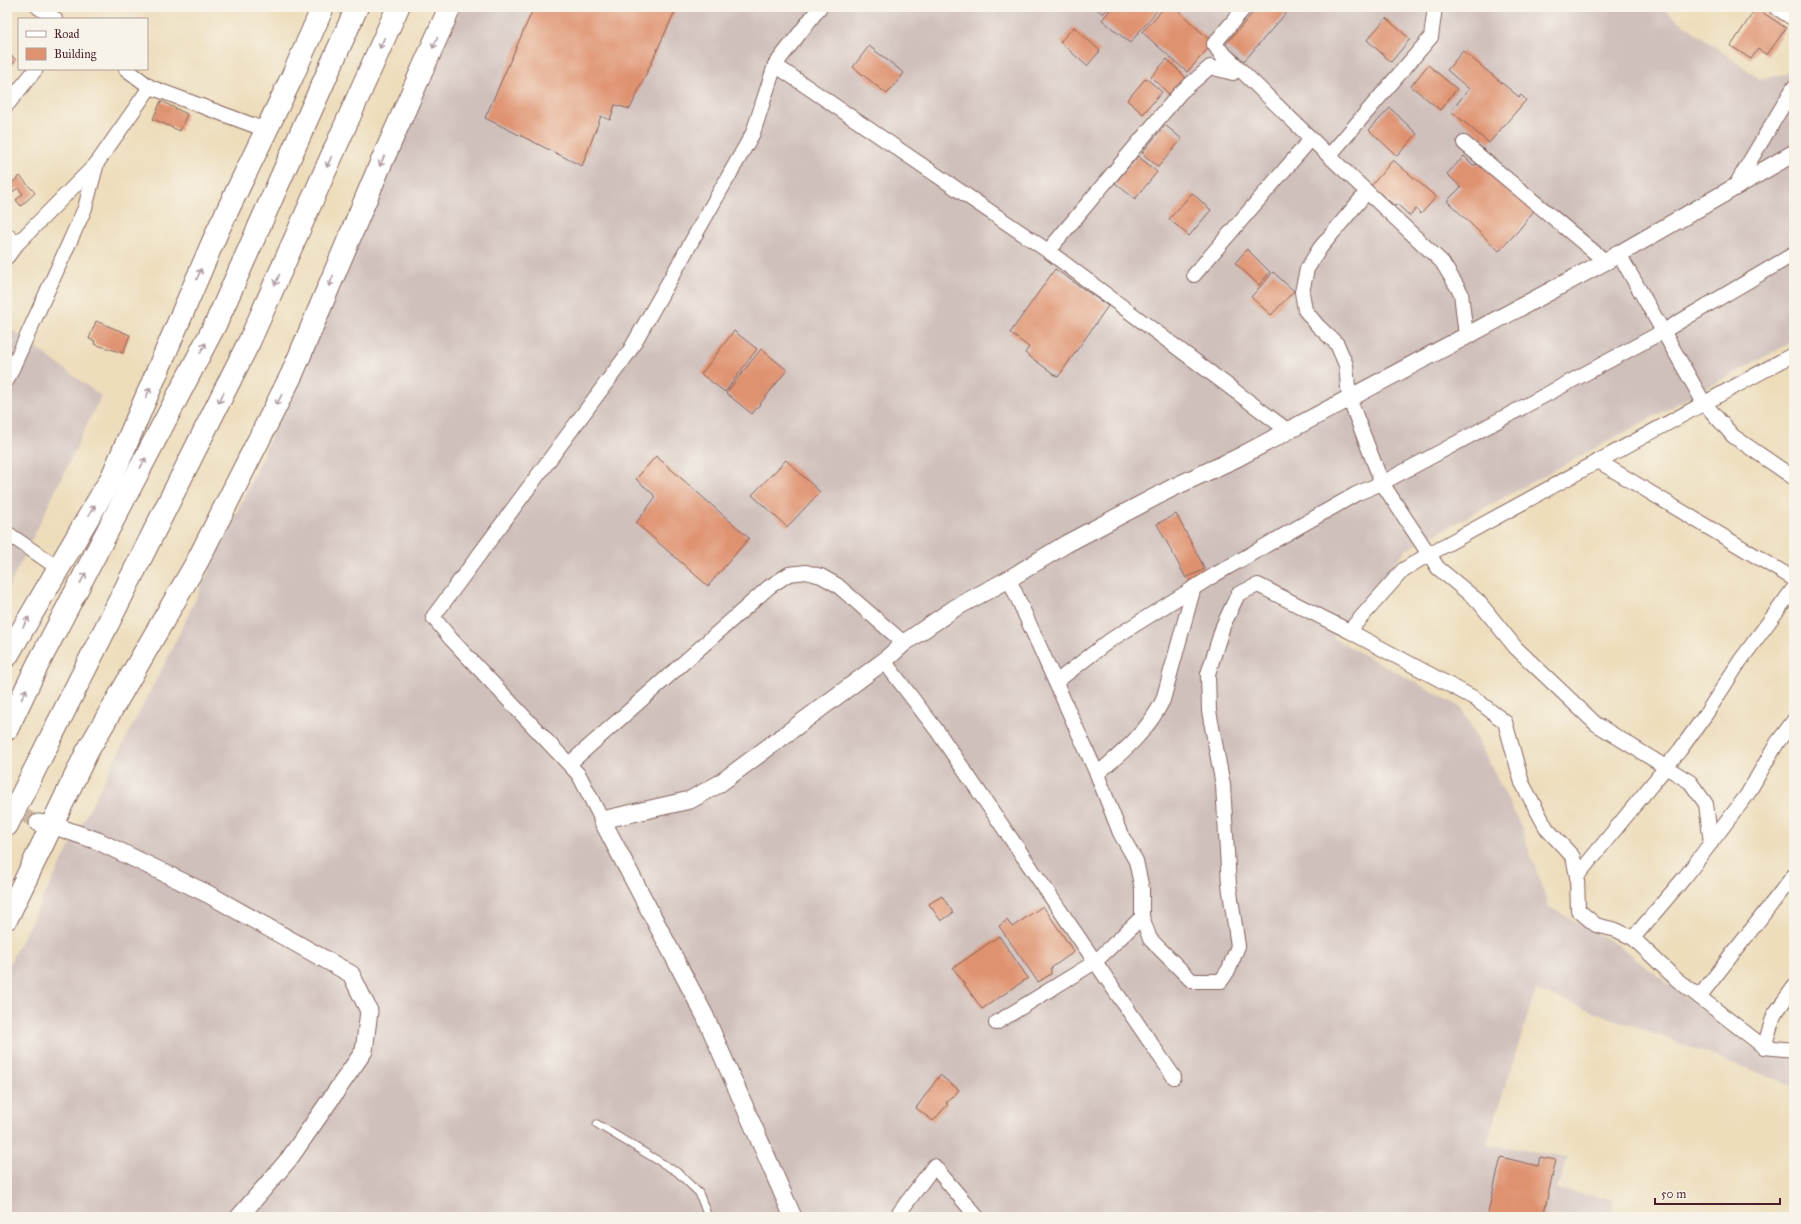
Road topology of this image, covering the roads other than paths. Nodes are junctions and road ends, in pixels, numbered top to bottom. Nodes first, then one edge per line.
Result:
1 (38, 7) edge
2 (323, 7) edge
3 (357, 7) edge
4 (398, 7) edge
5 (450, 7) edge
6 (820, 7) edge
7 (1245, 7) edge
8 (1435, 7) edge
9 (1775, 7) edge
10 (54, 18) edge
11 (1794, 19) edge
12 (1214, 44) junction
13 (775, 65) junction
14 (35, 70) edge
15 (127, 70) edge
16 (150, 86) junction
17 (1794, 87) edge
18 (7, 105) edge
19 (266, 130) junction
20 (1311, 139) junction
21 (1464, 143) dead end
22 (1794, 153) edge
23 (1329, 156) junction
24 (97, 163) junction
25 (1735, 186) junction
26 (1367, 192) junction
27 (12, 240) edge
28 (1048, 251) junction
29 (1794, 254) edge
30 (7, 257) edge
31 (1612, 258) junction
32 (1194, 275) dead end
33 (1662, 332) junction
34 (1466, 336) junction
35 (1794, 354) edge
36 (7, 380) edge
37 (1349, 398) junction
38 (1704, 403) junction
39 (1288, 430) junction
40 (1598, 461) junction
41 (1794, 478) edge
42 (1382, 483) junction
43 (7, 533) edge
44 (1428, 554) junction
45 (58, 568) junction
46 (1009, 579) junction
47 (1794, 579) edge
48 (1194, 588) junction
49 (1794, 588) edge
50 (1349, 631) junction
51 (904, 643) junction
52 (8, 651) edge
53 (884, 661) junction
54 (1056, 682) junction
55 (1794, 720) edge
56 (7, 729) edge
57 (569, 764) junction
58 (1665, 769) junction
59 (1097, 774) junction
60 (602, 820) junction
61 (45, 824) junction
62 (7, 825) edge
63 (1711, 843) junction
64 (1794, 875) edge
65 (1577, 876) junction
66 (1142, 917) junction
67 (7, 918) edge
68 (1633, 938) junction
69 (1095, 962) junction
70 (1794, 987) edge
71 (1699, 996) junction
72 (996, 1023) dead end
73 (1764, 1047) junction
74 (1794, 1050) edge
75 (1174, 1077) dead end
76 (597, 1124) dead end
77 (239, 1217) edge
78 (708, 1217) edge
79 (793, 1217) edge
80 (896, 1217) edge
81 (977, 1217) edge

1 - 10 street
2 - 19 highway
56 -> 3 highway
4 -> 62 highway
5 -> 61 highway
6 - 13 street
7 - 12 street
8 - 23 street
9 - 11 street
12 - 20 street
12 - 28 street
13 - 28 street
13 - 57 street
14 - 18 street
15 - 16 street
16 - 19 street
16 - 24 street
17 - 25 street
45 -> 19 highway
20 - 23 street
20 - 32 street
21 - 31 street
22 - 25 street
23 - 26 street
24 - 27 street
24 - 36 street
25 - 31 street
26 - 34 street
26 - 37 street
27 - 30 street
28 - 39 street
29 - 33 street
31 - 33 street
31 - 34 street
33 - 38 street
33 - 42 street
34 - 37 street
35 - 38 street
37 - 39 street
37 - 42 street
38 - 40 street
38 - 41 street
39 - 46 street
40 - 44 street
40 - 47 street
42 - 44 street
42 - 48 street
43 - 45 street
44 - 50 street
44 - 58 street
52 -> 45 highway
46 - 51 street
46 - 54 street
48 - 54 street
48 - 59 street
49 - 58 street
50 - 65 street
50 - 66 street
51 - 53 street
51 - 57 street
53 - 60 street
53 - 69 street
54 - 59 street
55 - 63 street
57 - 60 street
58 - 63 street
58 - 65 street
59 - 66 street
60 - 79 street
61 - 67 highway
61 - 77 street
63 - 68 street
64 - 71 street
65 - 68 street
66 - 69 street
68 - 71 street
69 - 72 street
69 - 75 street
70 - 73 street
71 - 73 street
73 - 74 street
76 - 78 lane
80 - 81 street

